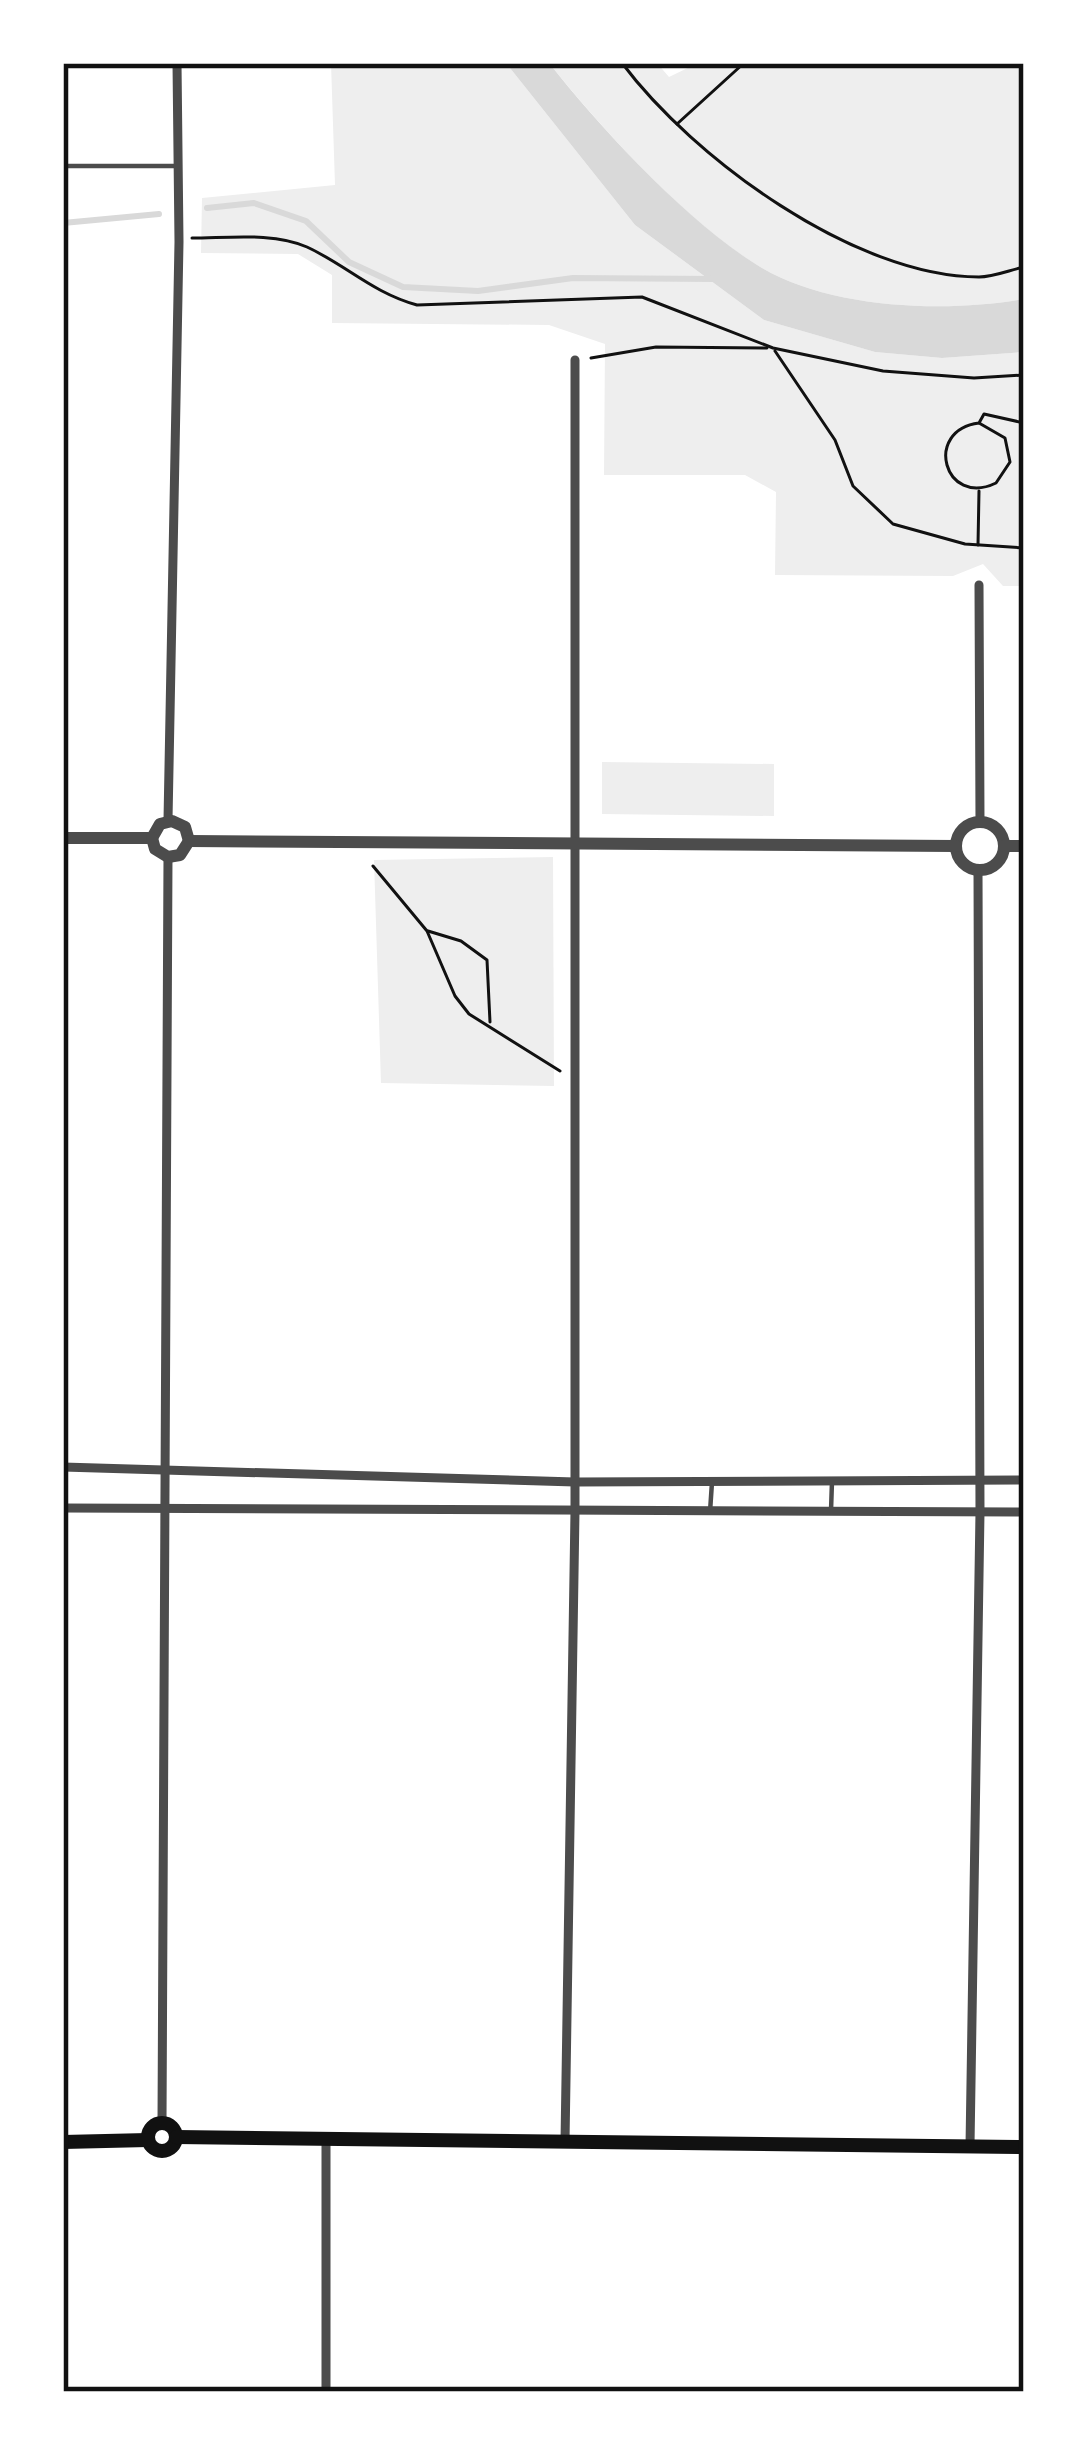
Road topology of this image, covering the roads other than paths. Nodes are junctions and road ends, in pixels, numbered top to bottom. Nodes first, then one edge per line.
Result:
1 (177, 63) edge
2 (63, 166) edge
3 (178, 166) junction
4 (575, 360) road end
5 (979, 585) dead end
6 (168, 820) junction
7 (980, 822) junction
8 (63, 838) edge
9 (152, 838) junction
10 (189, 841) junction
11 (576, 843) junction
12 (956, 845) junction
13 (1024, 846) edge
14 (1004, 847) junction
15 (168, 857) junction
16 (978, 870) junction
17 (63, 1466) edge
18 (166, 1469) junction
19 (980, 1480) junction
20 (1024, 1480) edge
21 (712, 1481) junction
22 (832, 1481) junction
23 (575, 1482) junction
24 (63, 1508) edge
25 (166, 1510) junction
26 (575, 1511) junction
27 (710, 1512) junction
28 (831, 1512) junction
29 (980, 1512) junction
30 (1024, 1512) edge
31 (162, 2123) junction
32 (176, 2137) junction
33 (148, 2140) junction
34 (326, 2140) junction
35 (63, 2142) edge
36 (565, 2143) junction
37 (970, 2146) junction
38 (1024, 2147) edge
39 (326, 2392) edge

1 - 3 street
2 - 3 lane
3 - 6 street
4 - 11 street
5 - 7 street
6 - 9 street
6 - 10 street
7 - 12 street
7 - 14 street
8 - 9 street
9 - 15 street
10 - 11 street
10 - 15 street
11 - 12 street
11 - 23 street
12 - 16 street
13 - 14 street
14 - 16 street
15 - 18 street
16 - 19 street
17 - 18 street
18 - 23 street
18 - 25 street
19 - 20 street
19 - 22 street
19 - 29 street
21 - 22 street
21 - 23 street
21 - 27 lane
22 - 28 lane
23 - 26 street
24 - 25 street
25 - 26 street
25 - 31 street
26 - 27 street
26 - 36 street
27 - 28 street
28 - 29 street
29 - 30 street
29 - 37 street
31 - 32 main road
31 - 33 main road
32 - 33 main road
32 - 34 main road
33 - 35 main road
34 - 36 main road
34 - 39 street
36 - 37 main road
37 - 38 main road

